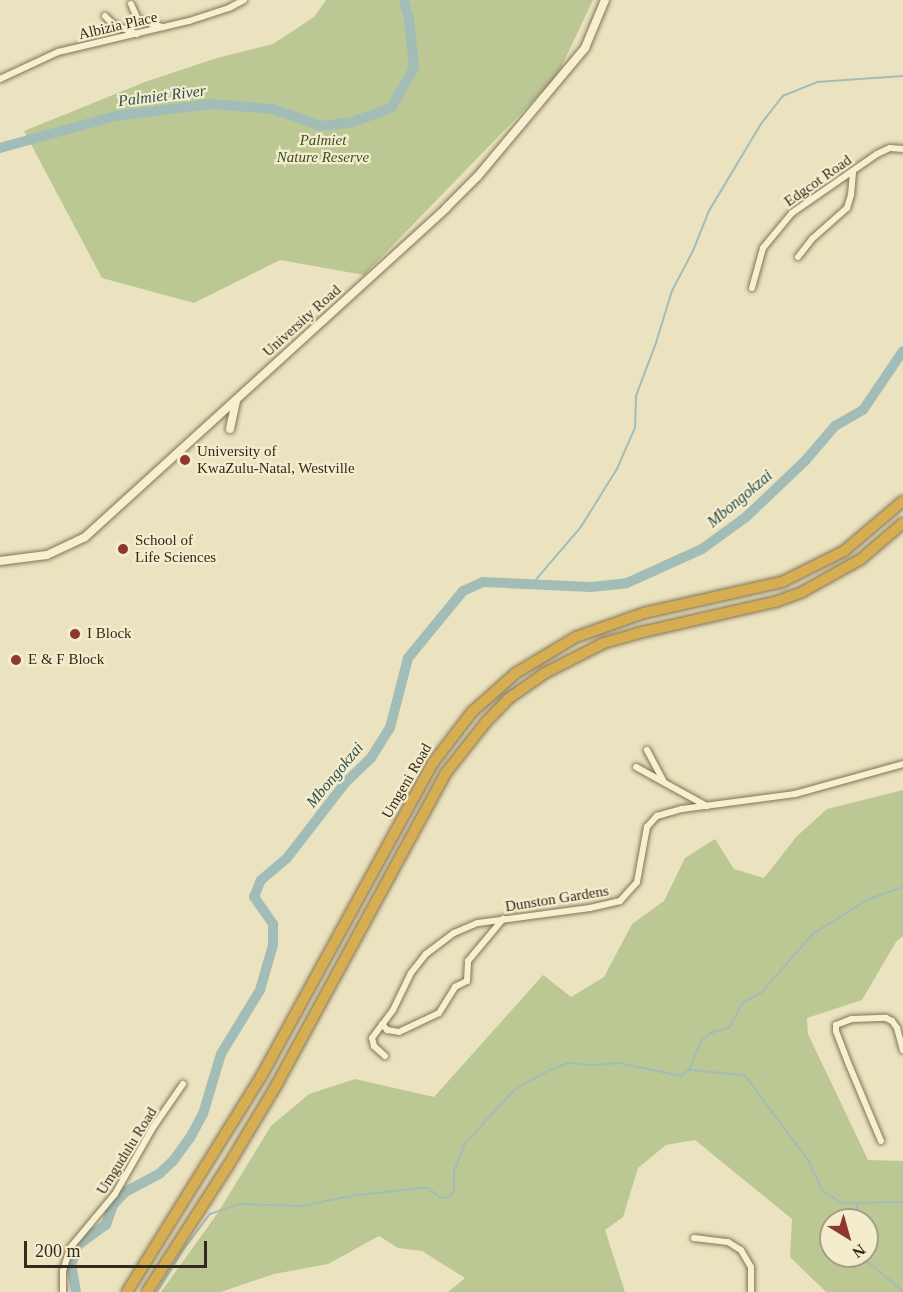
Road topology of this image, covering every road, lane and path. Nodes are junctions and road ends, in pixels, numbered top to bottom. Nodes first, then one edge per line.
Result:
1 (244, 0) edge
2 (604, 0) edge
3 (131, 4) dead end
4 (105, 16) dead end
5 (163, 27) junction
6 (137, 34) junction
7 (0, 80) edge
8 (903, 149) edge
9 (853, 171) junction
10 (798, 257) dead end
11 (752, 288) dead end
12 (236, 401) junction
13 (230, 429) dead end
14 (903, 501) edge
15 (903, 523) edge
16 (0, 561) edge
17 (647, 750) dead end
18 (903, 765) edge
19 (636, 767) dead end
20 (664, 782) junction
21 (707, 807) junction
22 (503, 919) junction
23 (382, 1024) junction
24 (903, 1050) edge
25 (385, 1056) dead end
26 (183, 1084) dead end
27 (881, 1141) dead end
28 (694, 1238) dead end
29 (63, 1292) edge
30 (127, 1292) edge
31 (147, 1292) edge
32 (751, 1292) edge

1 - 5 street, Albizia Place
2 - 12 street, University Road
3 - 5 street
4 - 6 street
5 - 6 street, Albizia Place
6 - 7 street, Albizia Place
8 - 9 street, Edgcot Road
9 - 10 street
9 - 11 street, Edgcot Road
12 - 13 street
12 - 16 street, University Road
14 - 30 highway, Umgeni Road
15 - 31 highway, Umgeni Road
17 - 20 street
18 - 21 street, Dunston Gardens
19 - 20 street
20 - 21 street
21 - 22 street, Dunston Gardens
22 - 23 street, Dunston Gardens
22 - 23 street
23 - 25 street, Dunston Gardens
24 - 27 street
26 - 29 street, Umgudulu Road
28 - 32 street

